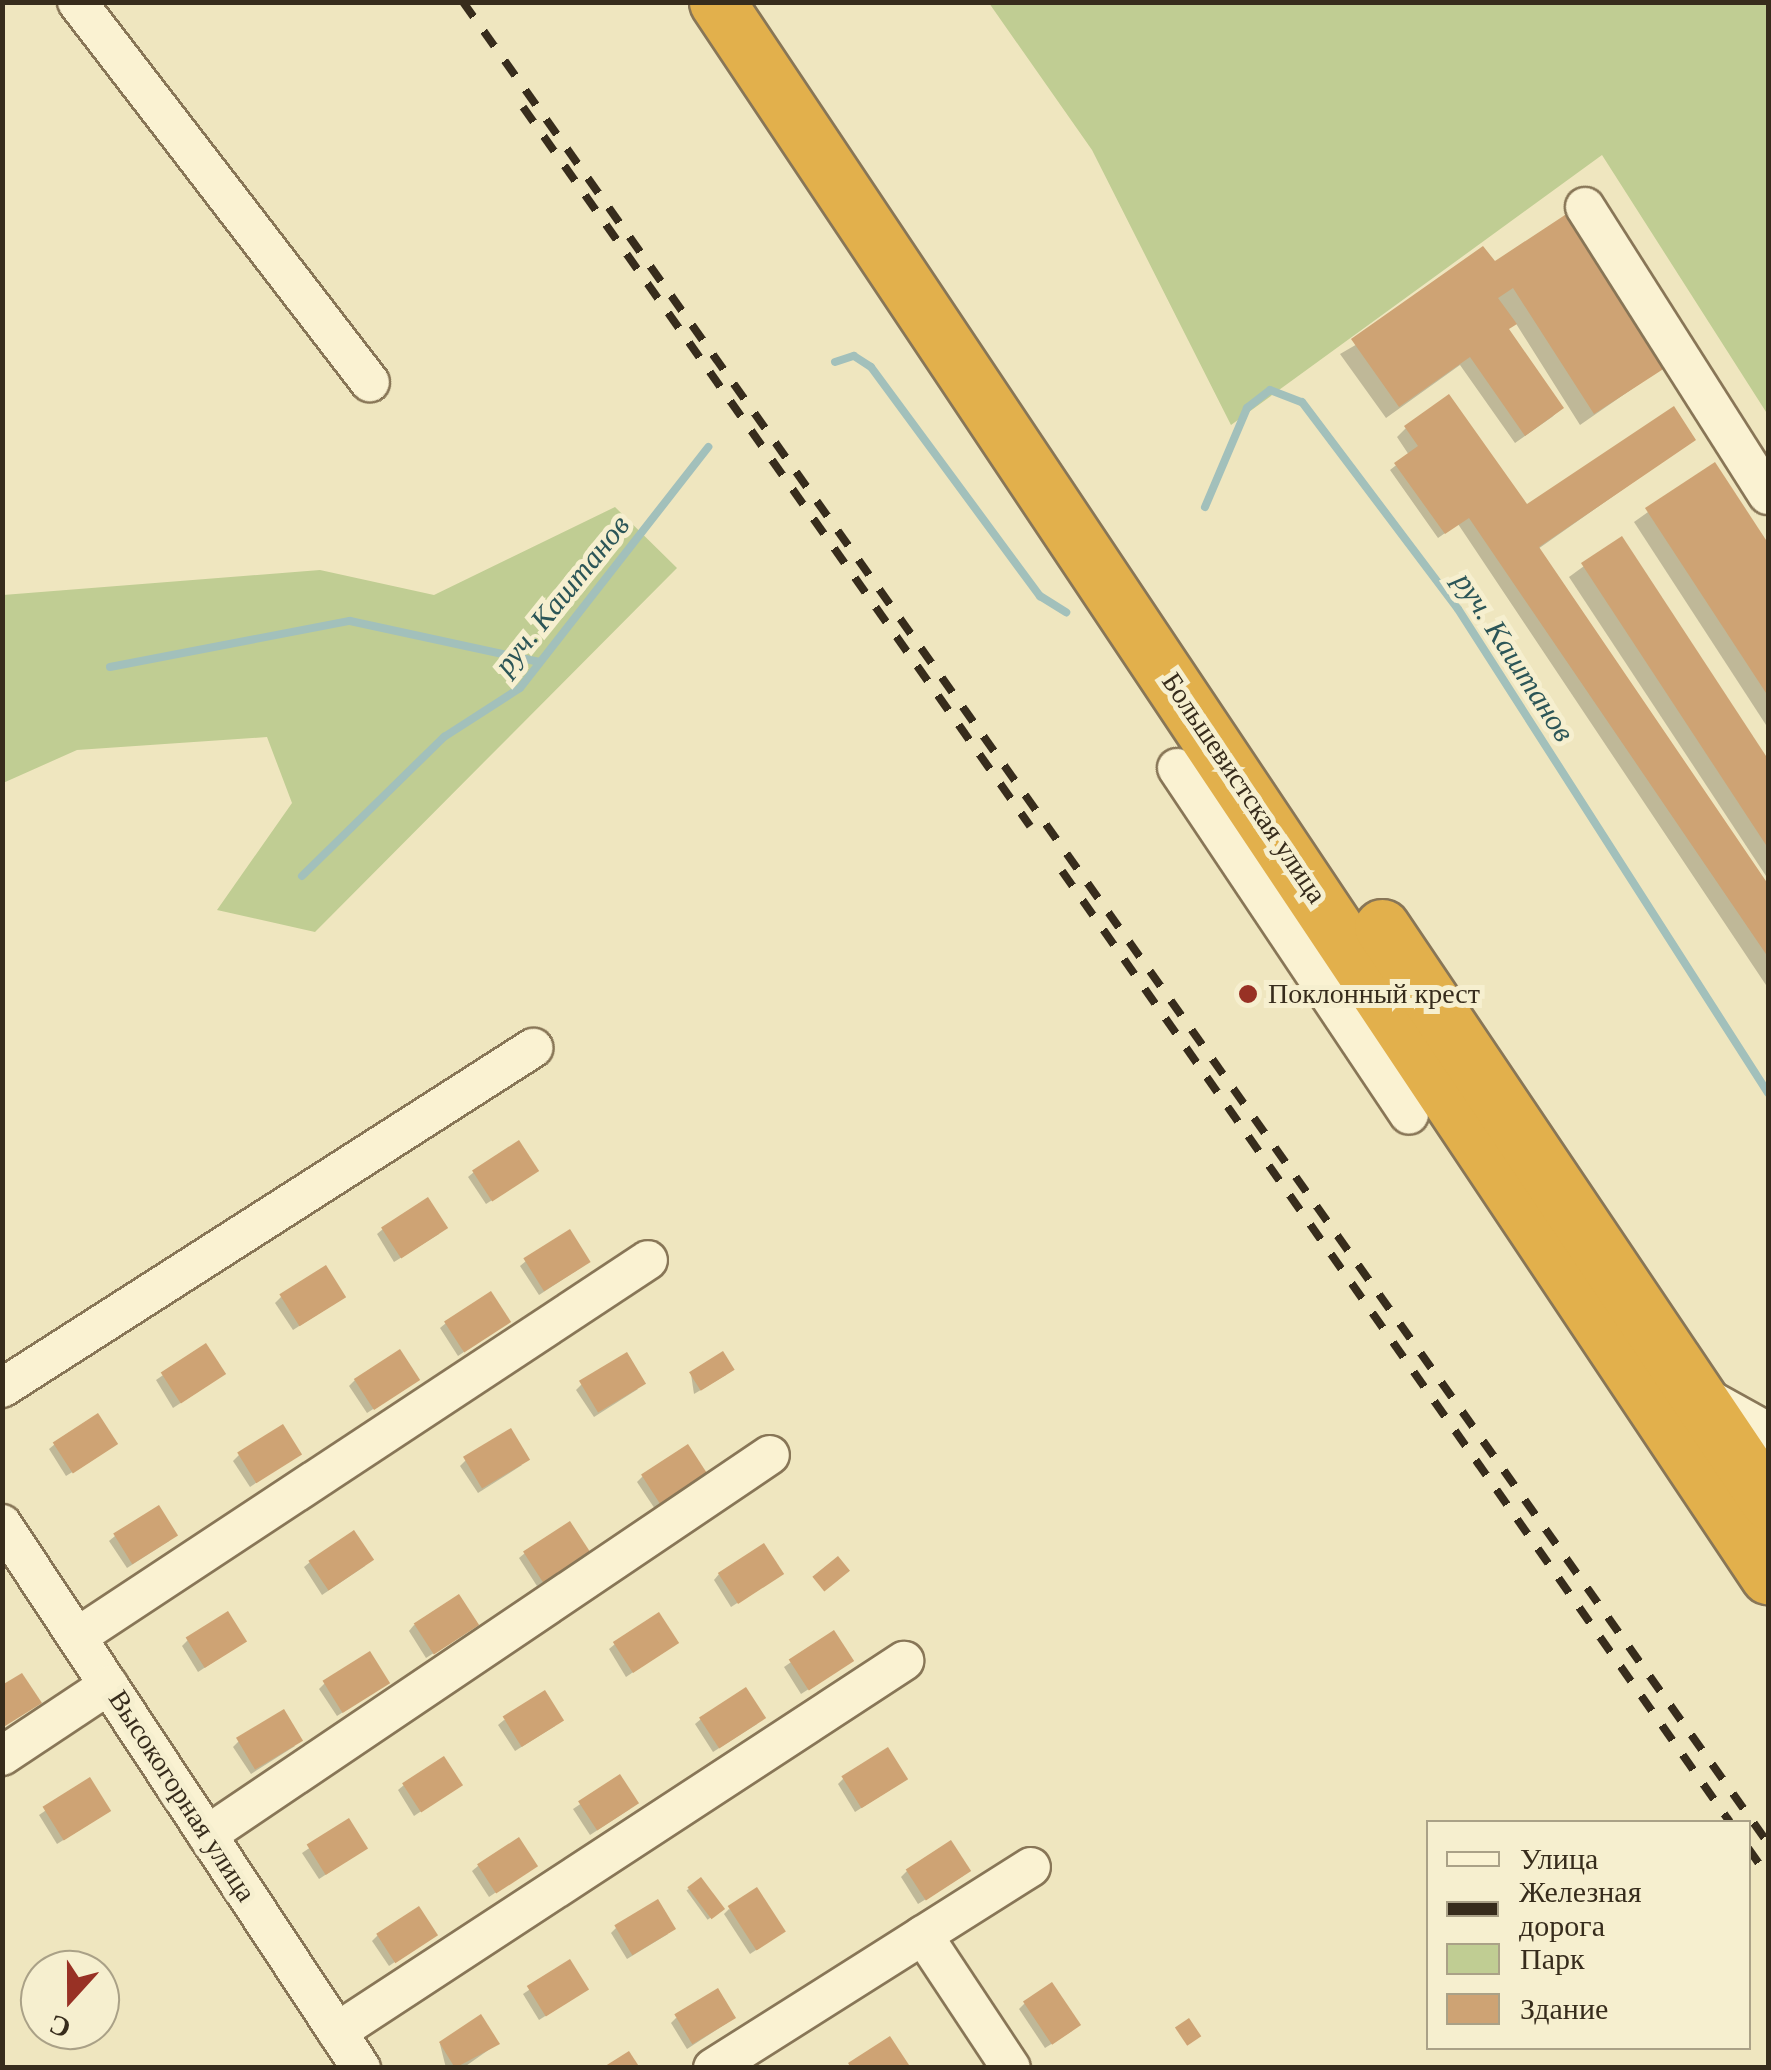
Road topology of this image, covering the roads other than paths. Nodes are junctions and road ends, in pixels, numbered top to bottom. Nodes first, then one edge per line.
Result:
1 (77, 2) edge
2 (717, 2) edge
3 (759, 2) edge
4 (1585, 207) dead end
5 (370, 382) dead end
6 (1768, 495) edge
7 (1177, 768) dead end
8 (533, 1048) dead end
9 (1409, 1114) dead end
10 (648, 1260) dead end
11 (2, 1388) edge
12 (1695, 1392) junction
13 (1768, 1432) edge
14 (770, 1455) dead end
15 (1768, 1500) edge
16 (2, 1524) edge
17 (1768, 1576) edge
18 (77, 1637) junction
19 (904, 1661) dead end
20 (109, 1686) junction
21 (2, 1756) edge
22 (208, 1835) junction
23 (1031, 1866) dead end
24 (923, 1934) junction
25 (337, 2032) junction
26 (360, 2068) edge
27 (713, 2068) edge
28 (1010, 2068) edge

1 - 5 street
2 - 17 highway, Большевистская улица
3 - 12 highway, Большевистская улица
4 - 6 street
7 - 9 street
8 - 11 street
10 - 18 street
12 - 13 street
12 - 15 highway, Большевистская улица
14 - 22 street
16 - 18 street, Высокогорная улица
18 - 20 street, Высокогорная улица
19 - 25 street
20 - 21 street
20 - 22 street, Высокогорная улица
22 - 25 street, Высокогорная улица
23 - 24 street
24 - 27 street
24 - 28 street
25 - 26 street, Высокогорная улица

